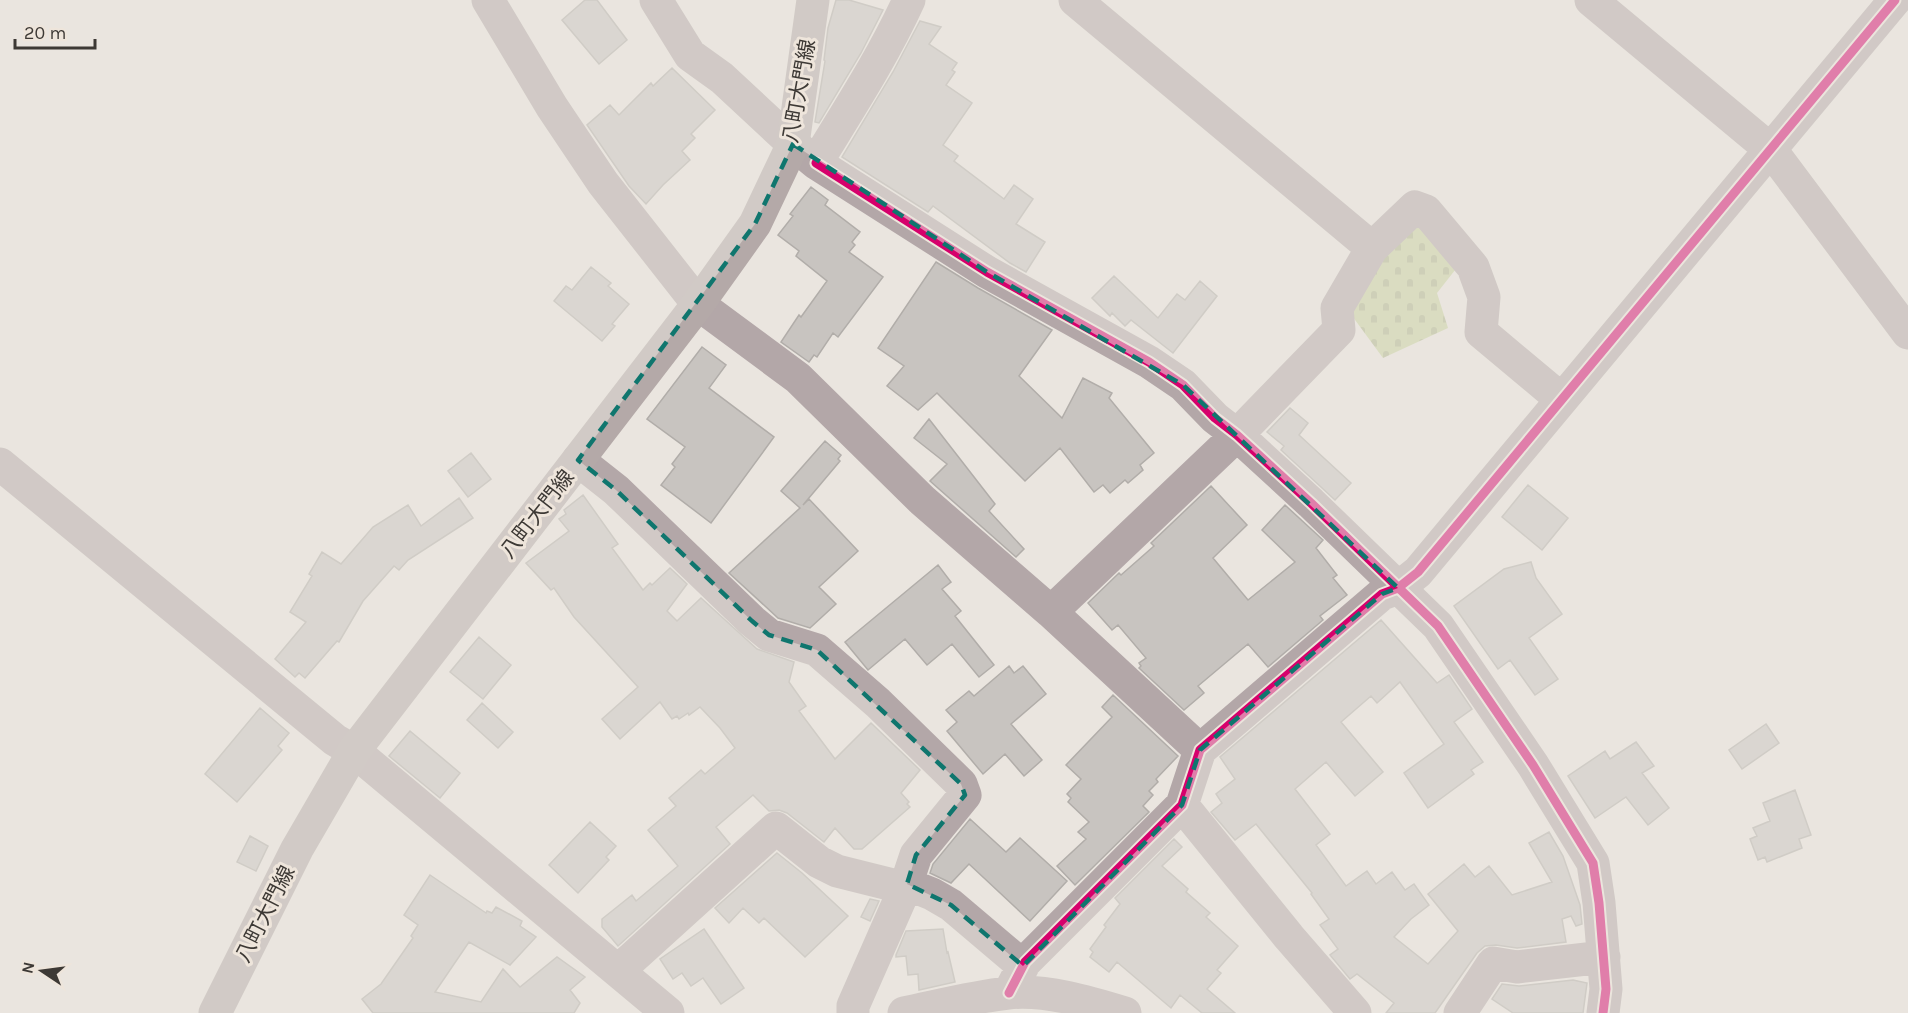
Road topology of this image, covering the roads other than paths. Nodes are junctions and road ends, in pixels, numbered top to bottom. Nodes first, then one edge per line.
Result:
1 (488, 0) edge
2 (656, 0) edge
3 (813, 0) edge
4 (909, 0) edge
5 (1074, 0) edge
6 (1591, 0) edge
7 (1895, 0) edge
8 (1772, 150) junction
9 (804, 154) junction
10 (1372, 248) junction
11 (698, 304) junction
12 (1908, 333) edge
13 (1561, 399) junction
14 (1237, 435) junction
15 (578, 460) junction
16 (0, 464) edge
17 (1398, 588) junction
18 (1051, 612) junction
19 (1200, 750) junction
20 (354, 751) junction
21 (1182, 805) junction
22 (906, 886) junction
23 (1604, 957) junction
24 (618, 971) junction
25 (1016, 980) junction
26 (215, 1013) edge
27 (668, 1013) edge
28 (853, 1013) edge
29 (904, 1013) edge
30 (1125, 1013) edge
31 (1355, 1013) edge
32 (1460, 1013) edge
33 (1603, 1013) edge

1 - 11 street
2 - 9 street
3 - 9 main road, 八町大門線
4 - 9 street
5 - 10 street
6 - 8 street
7 - 8 street
8 - 12 street
8 - 13 street
9 - 11 main road, 八町大門線
9 - 14 street
10 - 13 street
10 - 14 street
11 - 15 main road, 八町大門線
11 - 18 street
13 - 17 street
14 - 17 street
14 - 18 street
15 - 20 main road, 八町大門線
15 - 22 street
16 - 20 street
17 - 19 street
17 - 23 street
18 - 19 street
19 - 21 street
20 - 24 street
20 - 26 main road, 八町大門線
21 - 25 street
21 - 31 street
22 - 24 street
22 - 25 street
22 - 28 street
23 - 32 street
23 - 33 street
24 - 27 street
25 - 29 street
25 - 30 street

